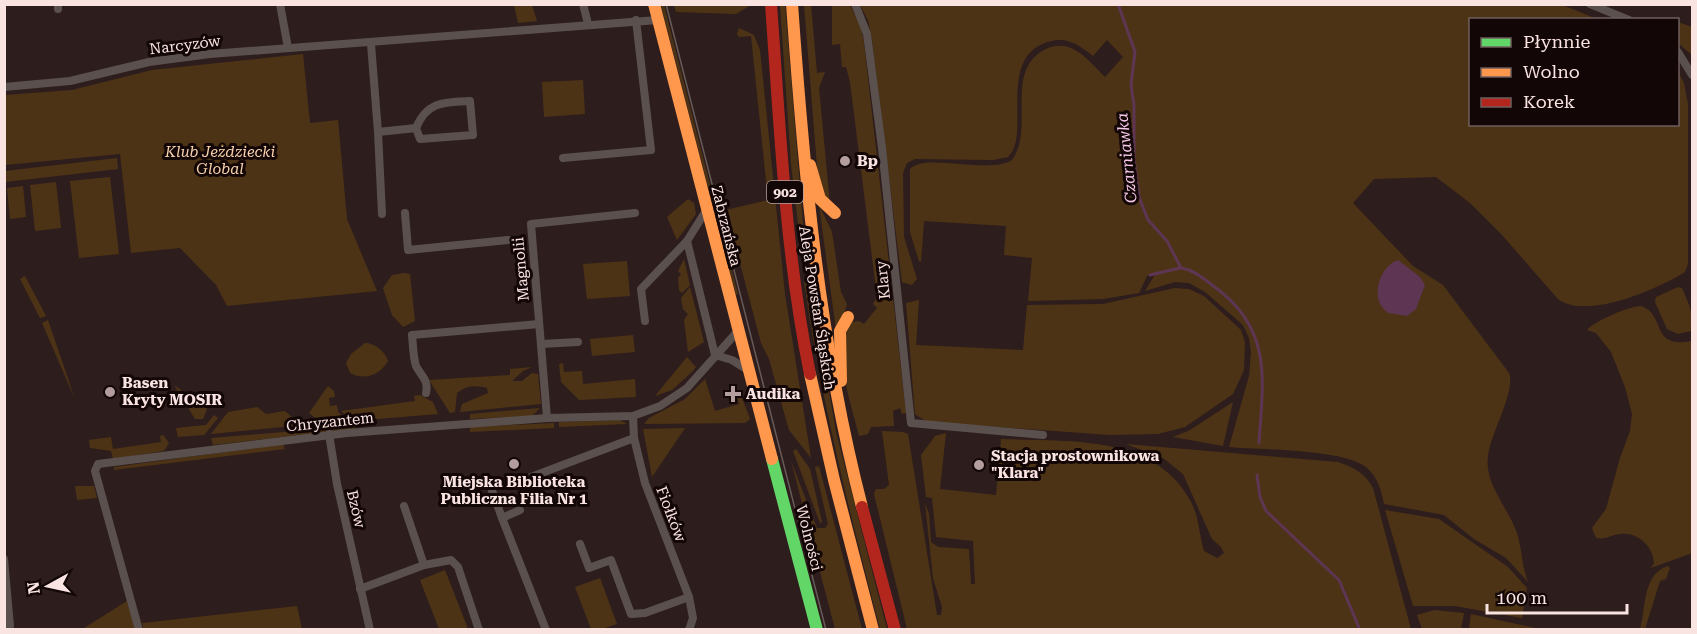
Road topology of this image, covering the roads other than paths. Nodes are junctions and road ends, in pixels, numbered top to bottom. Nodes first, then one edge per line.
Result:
1 (280, 4) edge
2 (583, 4) edge
3 (654, 4) edge
4 (771, 4) edge
5 (792, 4) edge
6 (855, 4) edge
7 (1590, 4) edge
8 (1624, 18) edge
9 (636, 20) junction
10 (658, 21) junction
11 (588, 24) junction
12 (371, 44) junction
13 (288, 48) junction
14 (1679, 55) edge
15 (1692, 75) edge
16 (4, 87) edge
17 (416, 128) junction
18 (378, 132) junction
19 (802, 135) junction
20 (564, 158) dead end
21 (707, 209) junction
22 (405, 213) dead end
23 (635, 213) dead end
24 (835, 213) dead end
25 (382, 214) dead end
26 (508, 240) dead end
27 (687, 241) junction
28 (848, 317) dead end
29 (645, 321) dead end
30 (539, 324) junction
31 (737, 332) junction
32 (578, 342) dead end
33 (541, 344) junction
34 (715, 355) junction
35 (748, 370) junction
36 (426, 393) dead end
37 (633, 416) junction
38 (547, 418) junction
39 (844, 430) junction
40 (329, 434) junction
41 (1043, 435) dead end
42 (634, 438) junction
43 (772, 454) joint
44 (523, 480) dead end
45 (490, 485) dead end
46 (404, 507) dead end
47 (520, 510) dead end
48 (502, 518) junction
49 (580, 544) dead end
50 (4, 560) edge
51 (424, 565) junction
52 (360, 589) junction
53 (689, 597) junction
54 (8, 630) edge
55 (139, 630) edge
56 (370, 630) edge
57 (479, 630) edge
58 (546, 630) edge
59 (689, 630) edge
60 (817, 630) edge
61 (873, 630) edge
62 (895, 630) edge

1 - 13 street
2 - 11 street
3 - 10 main road, Zabrzańska
4 - 61 main road, Aleja Powstań Śląskich / 902
5 - 19 main road, Aleja Powstań Śląskich / 902
6 - 41 street, Klary
7 - 8 street
9 - 10 street, Narcyzów
9 - 11 street, Narcyzów
9 - 20 street
10 - 21 main road, Zabrzańska
11 - 12 street, Narcyzów
12 - 13 street, Narcyzów
12 - 18 street
13 - 16 street, Narcyzów
14 - 15 street
17 - 17 street
17 - 18 street
18 - 25 street
19 - 24 main road
19 - 39 main road, Aleja Powstań Śląskich / 902
21 - 27 street
21 - 31 main road, Zabrzańska
22 - 26 street
23 - 30 street, Magnolii
27 - 29 street
27 - 34 street
28 - 39 main road
30 - 33 street, Magnolii
30 - 36 street
31 - 34 street, Chryzantem
31 - 35 main road, Zabrzańska
32 - 33 street
33 - 38 street, Magnolii
34 - 35 street
34 - 37 street, Chryzantem
35 - 43 main road, Zabrzańska
37 - 38 street, Chryzantem
37 - 42 street, Fiołków
38 - 40 street, Chryzantem
39 - 62 main road, Aleja Powstań Śląskich / 902
40 - 52 street, Bzów
40 - 55 street, Chryzantem
42 - 44 street
42 - 53 street, Fiołków
43 - 60 main road, Wolności
45 - 48 street
46 - 51 street
47 - 48 street
48 - 58 street
49 - 53 street
50 - 54 street
51 - 52 street
51 - 57 street
52 - 56 street, Bzów
53 - 59 street, Fiołków

